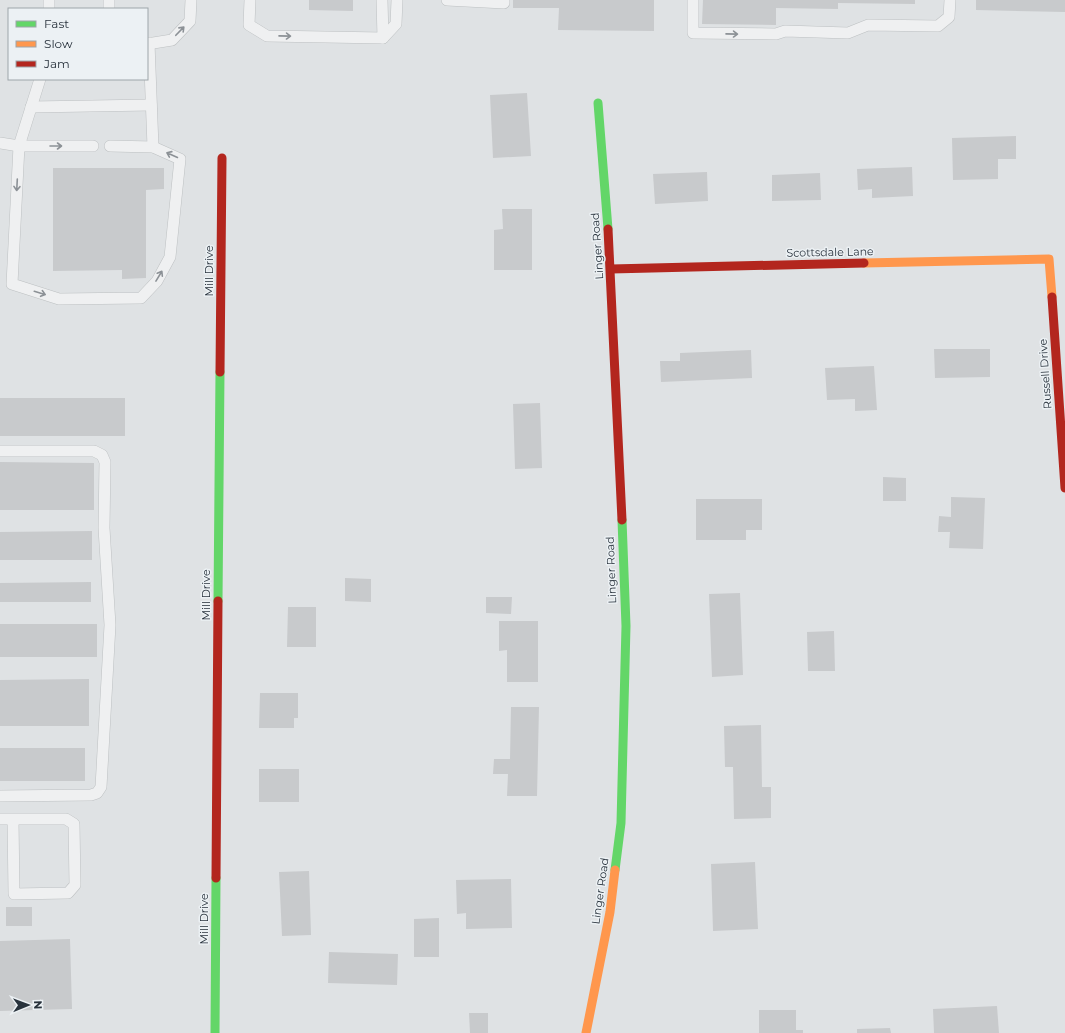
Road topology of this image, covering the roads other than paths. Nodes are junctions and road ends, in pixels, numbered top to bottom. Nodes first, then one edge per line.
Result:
1 (191, 0) edge
2 (250, 0) edge
3 (382, 0) edge
4 (397, 0) edge
5 (447, 0) edge
6 (504, 0) edge
7 (693, 0) edge
8 (950, 0) edge
9 (383, 38) junction
10 (148, 44) edge
11 (40, 80) edge
12 (598, 103) dead end
13 (151, 105) junction
14 (32, 107) junction
15 (0, 143) edge
16 (19, 146) junction
17 (93, 146) dead end
18 (110, 146) dead end
19 (153, 147) junction
20 (222, 158) dead end
21 (1049, 259) joint
22 (611, 269) junction
23 (0, 451) edge
24 (1065, 488) edge
25 (0, 796) edge
26 (0, 819) edge
27 (13, 819) junction
28 (215, 1033) edge
29 (586, 1033) edge

10 -> 1 lane
2 -> 9 lane
3 - 9 lane
4 - 9 lane
5 - 6 lane
7 -> 8 lane
10 - 13 lane
11 - 14 lane
12 - 22 street, Linger Road
13 - 14 lane
13 - 19 lane
14 - 16 lane
15 - 16 lane
16 -> 17 lane
16 -> 19 lane
18 - 19 lane
20 - 28 street, Mill Drive
21 - 22 street, Scottsdale Lane
21 - 24 street, Russell Drive
22 - 29 street, Linger Road
23 - 25 lane
26 - 27 lane
27 - 27 lane

